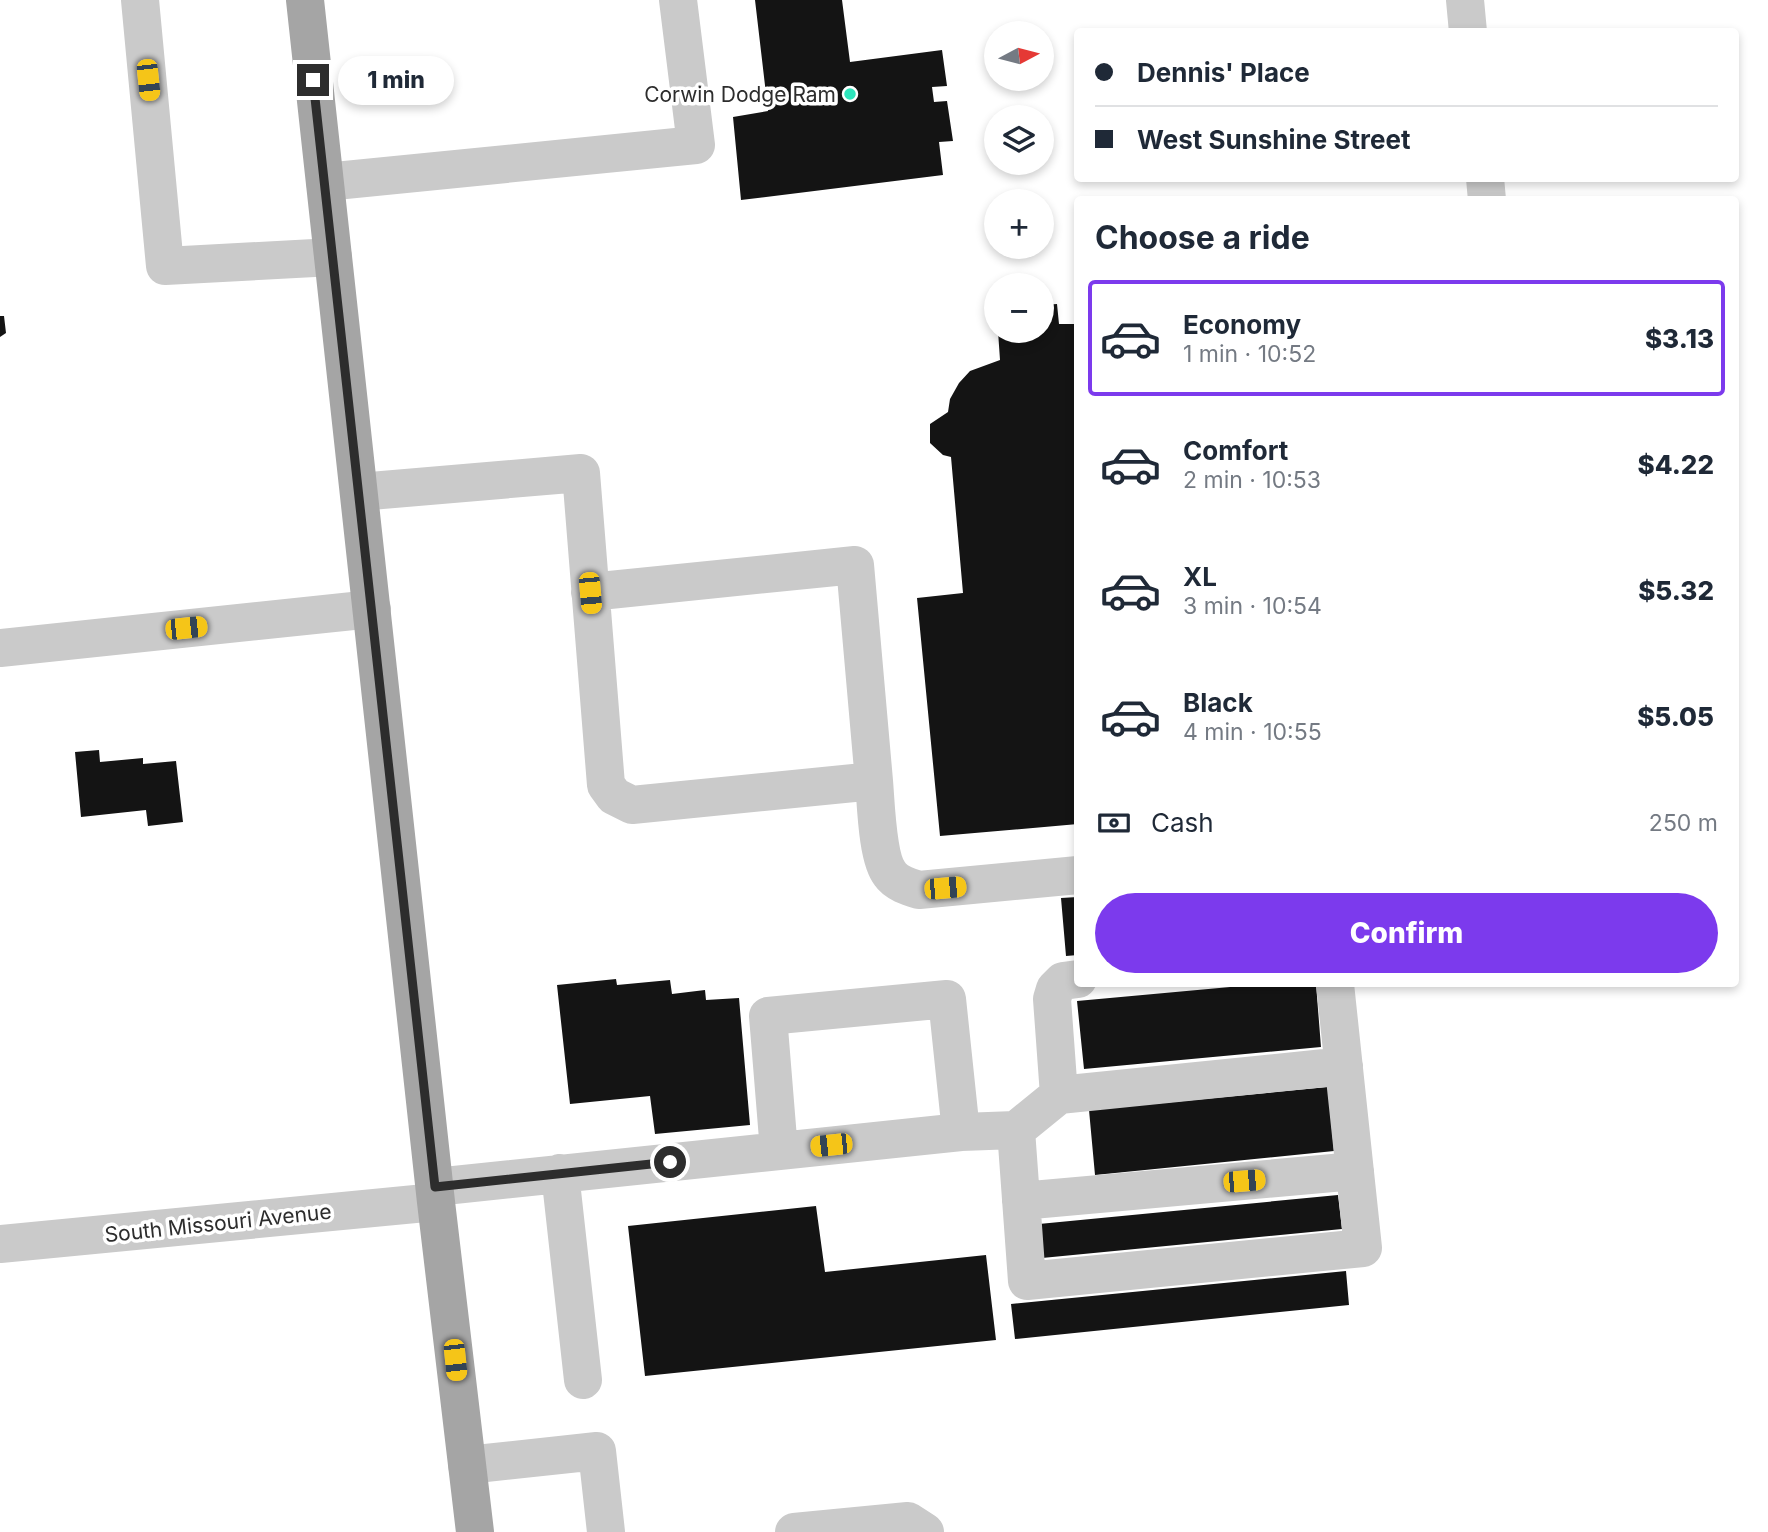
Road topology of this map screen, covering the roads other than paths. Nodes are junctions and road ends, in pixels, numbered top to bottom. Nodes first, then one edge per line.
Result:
1 (140, 0) edge
2 (678, 0) edge
3 (1465, 0) edge
4 (312, 1) edge
5 (1468, 28) edge
6 (325, 182) junction
7 (333, 257) junction
8 (359, 492) junction
9 (590, 593) junction
10 (372, 609) junction
11 (0, 648) edge
12 (874, 781) junction
13 (1074, 875) edge
14 (1074, 980) edge
15 (1335, 987) edge
16 (1343, 1066) junction
17 (1059, 1094) junction
18 (1016, 1130) junction
19 (961, 1132) junction
20 (779, 1151) junction
21 (1355, 1171) junction
22 (560, 1173) junction
23 (436, 1194) junction
24 (1021, 1200) junction
25 (0, 1244) edge
26 (583, 1380) dead end
27 (467, 1465) junction
28 (475, 1532) edge
29 (606, 1532) edge
30 (794, 1532) edge
31 (925, 1532) edge

1 - 7 street
2 - 6 street
3 - 5 street
4 - 6 main road
6 - 7 main road
7 - 8 main road
8 - 9 street
8 - 10 main road
9 - 12 street
9 - 12 street
10 - 11 street
10 - 23 main road
12 - 13 street
14 - 17 street
15 - 16 street
16 - 17 street
16 - 21 street
17 - 18 street
18 - 19 street, South Missouri Avenue
18 - 24 street
19 - 20 street, South Missouri Avenue
19 - 20 street
20 - 22 street, South Missouri Avenue
21 - 24 street
21 - 24 street
22 - 23 street, South Missouri Avenue
22 - 26 street
23 - 25 street, South Missouri Avenue
23 - 27 main road
27 - 28 main road
27 - 29 street
30 - 31 street

